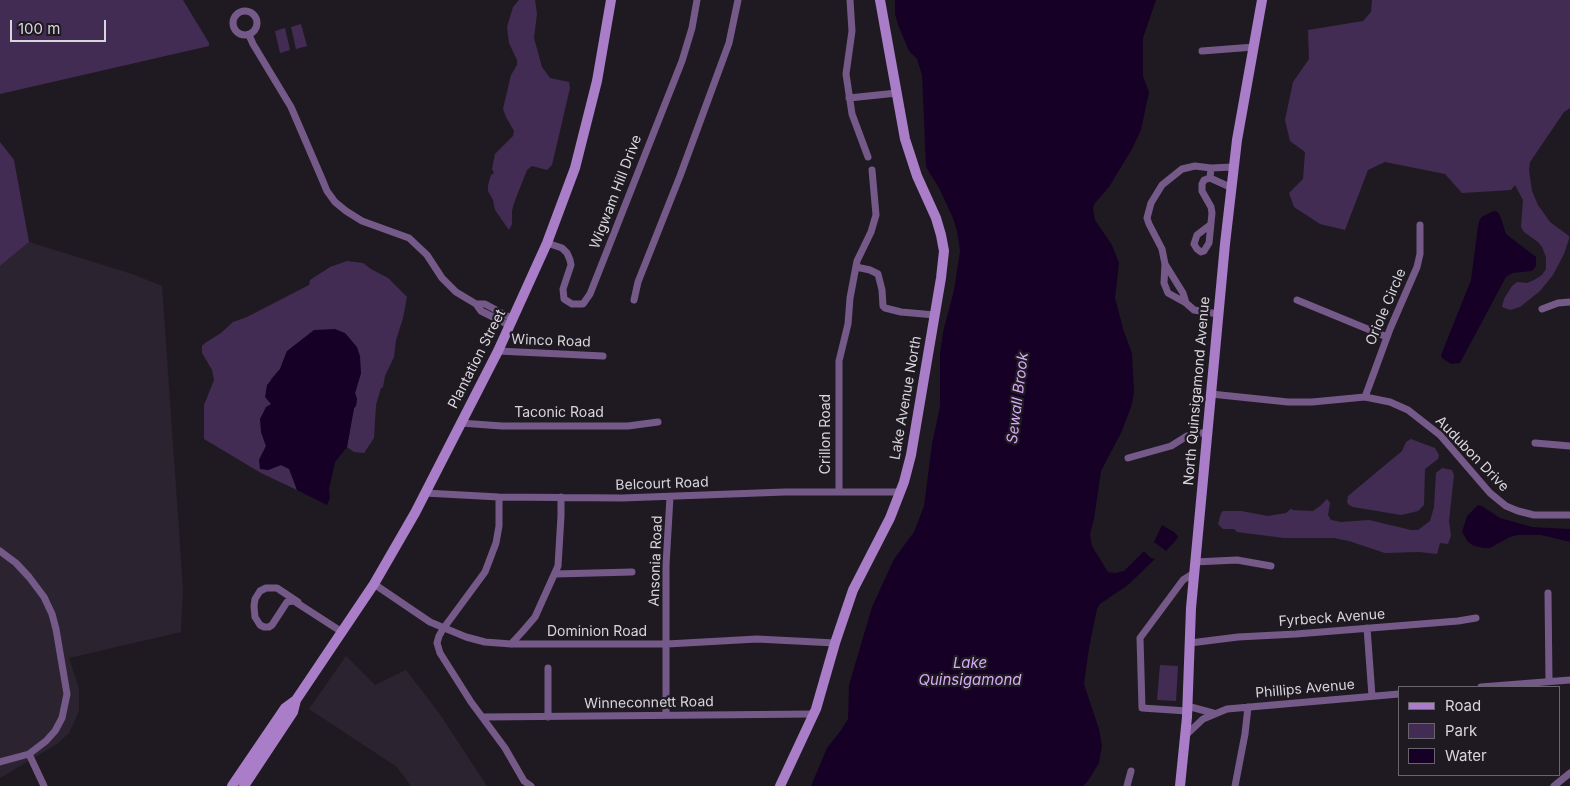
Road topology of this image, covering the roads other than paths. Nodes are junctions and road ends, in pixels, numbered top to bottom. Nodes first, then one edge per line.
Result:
1 (611, 0) edge
2 (696, 0) edge
3 (738, 0) edge
4 (850, 0) edge
5 (880, 0) edge
6 (1262, 0) edge
7 (249, 34) dead end
8 (1254, 47) junction
9 (1202, 52) dead end
10 (897, 93) junction
11 (849, 98) junction
12 (868, 157) dead end
13 (1233, 167) junction
14 (1211, 168) junction
15 (872, 170) dead end
16 (1210, 178) junction
17 (1230, 188) junction
18 (1210, 225) dead end
19 (1420, 225) dead end
20 (548, 243) junction
21 (1166, 264) junction
22 (856, 267) junction
23 (634, 300) dead end
24 (1297, 300) dead end
25 (1570, 302) edge
26 (1186, 303) junction
27 (1542, 309) dead end
28 (1218, 314) junction
29 (935, 315) junction
30 (511, 322) junction
31 (1387, 338) junction
32 (498, 351) junction
33 (602, 356) dead end
34 (1211, 394) junction
35 (1365, 396) junction
36 (658, 422) dead end
37 (460, 423) junction
38 (1207, 432) junction
39 (1535, 443) dead end
40 (1570, 446) edge
41 (1128, 458) dead end
42 (839, 492) junction
43 (900, 492) junction
44 (425, 494) junction
45 (499, 497) junction
46 (561, 497) junction
47 (670, 497) junction
48 (1570, 515) edge
49 (0, 551) edge
50 (1271, 566) dead end
51 (1195, 568) junction
52 (632, 572) dead end
53 (555, 574) junction
54 (374, 584) junction
55 (1548, 593) dead end
56 (298, 602) junction
57 (1476, 618) dead end
58 (1367, 628) junction
59 (443, 629) junction
60 (342, 632) junction
61 (835, 643) junction
62 (1190, 643) junction
63 (510, 644) junction
64 (667, 644) junction
65 (548, 668) dead end
66 (1570, 680) edge
67 (1549, 681) junction
68 (1492, 686) edge
69 (1398, 694) edge
70 (1372, 696) junction
71 (296, 700) junction
72 (1248, 706) junction
73 (1187, 708) junction
74 (814, 714) junction
75 (1214, 714) junction
76 (666, 715) junction
77 (484, 717) junction
78 (548, 717) junction
79 (1186, 735) junction
80 (29, 754) junction
81 (0, 762) edge
82 (1131, 771) dead end
83 (1570, 773) edge
84 (44, 786) edge
85 (232, 786) edge
86 (244, 786) edge
87 (531, 786) edge
88 (780, 786) edge
89 (1128, 786) edge
90 (1180, 786) edge
91 (1236, 786) edge
92 (1554, 786) edge

1 - 20 main road, Plantation Street
2 - 20 street, Wigwam Hill Drive
3 - 23 street
4 - 11 street
5 - 10 main road, Lake Avenue North
6 - 8 main road, North Quinsigamond Avenue
7 - 30 street
8 - 9 street
8 - 13 main road, North Quinsigamond Avenue
10 - 11 street
10 - 29 main road, Lake Avenue North
11 - 12 street
13 - 14 street
13 - 17 main road, North Quinsigamond Avenue
14 - 16 street
14 - 21 street
15 - 22 street, Crillon Road
16 - 17 street
16 - 18 street
17 - 28 main road, North Quinsigamond Avenue
19 - 31 street, Oriole Circle
20 - 30 main road, Plantation Street
21 - 26 street
21 - 26 street
22 - 29 street
22 - 42 street, Crillon Road
24 - 31 street
25 - 27 street
26 - 28 street
28 - 34 main road, North Quinsigamond Avenue
29 - 43 main road, Lake Avenue North
30 - 32 main road, Plantation Street
31 - 35 street, Oriole Circle
32 - 33 street, Winco Road
32 - 37 main road, Plantation Street
34 - 35 street, Audubon Drive
34 - 38 main road, North Quinsigamond Avenue
35 - 48 street, Audubon Drive
36 - 37 street, Taconic Road
37 - 44 main road, Plantation Street
38 - 41 street
38 - 51 main road, North Quinsigamond Avenue
39 - 40 street
42 - 43 street, Belcourt Road
42 - 47 street, Belcourt Road
43 - 61 main road, Lake Avenue North
44 - 45 street, Belcourt Road
44 - 54 main road, Plantation Street
45 - 46 street, Belcourt Road
45 - 59 street
46 - 47 street, Belcourt Road
46 - 53 street
47 - 64 street, Ansonia Road
49 - 80 street
50 - 51 street
51 - 62 main road, North Quinsigamond Avenue
51 - 73 street
52 - 53 street
53 - 63 street
54 - 59 street, Dominion Road
54 - 60 main road, Plantation Street
55 - 67 street
56 - 56 street
56 - 60 street
57 - 58 street, Fyrbeck Avenue
58 - 62 street, Fyrbeck Avenue
58 - 70 street
59 - 63 street, Dominion Road
59 - 77 street
60 - 71 main road, Plantation Street
61 - 64 street, Dominion Road
61 - 74 main road, Lake Avenue North
62 - 73 main road, North Quinsigamond Avenue
63 - 64 street, Dominion Road
64 - 76 street, Ansonia Road
65 - 78 street
66 - 67 street
67 - 68 street
69 - 70 street, Phillips Avenue
70 - 72 street, Phillips Avenue
71 - 85 main road, Plantation Street
71 - 86 main road, Plantation Street
72 - 75 street, Phillips Avenue
72 - 91 street
73 - 75 street
73 - 79 main road, North Quinsigamond Avenue
74 - 76 street, Winneconnett Road
74 - 88 main road, Lake Avenue North
75 - 79 street, Phillips Avenue
76 - 78 street, Winneconnett Road
77 - 78 street, Winneconnett Road
77 - 87 street
79 - 90 main road, North Quinsigamond Avenue
80 - 81 street
80 - 84 street
82 - 89 street
83 - 92 street

